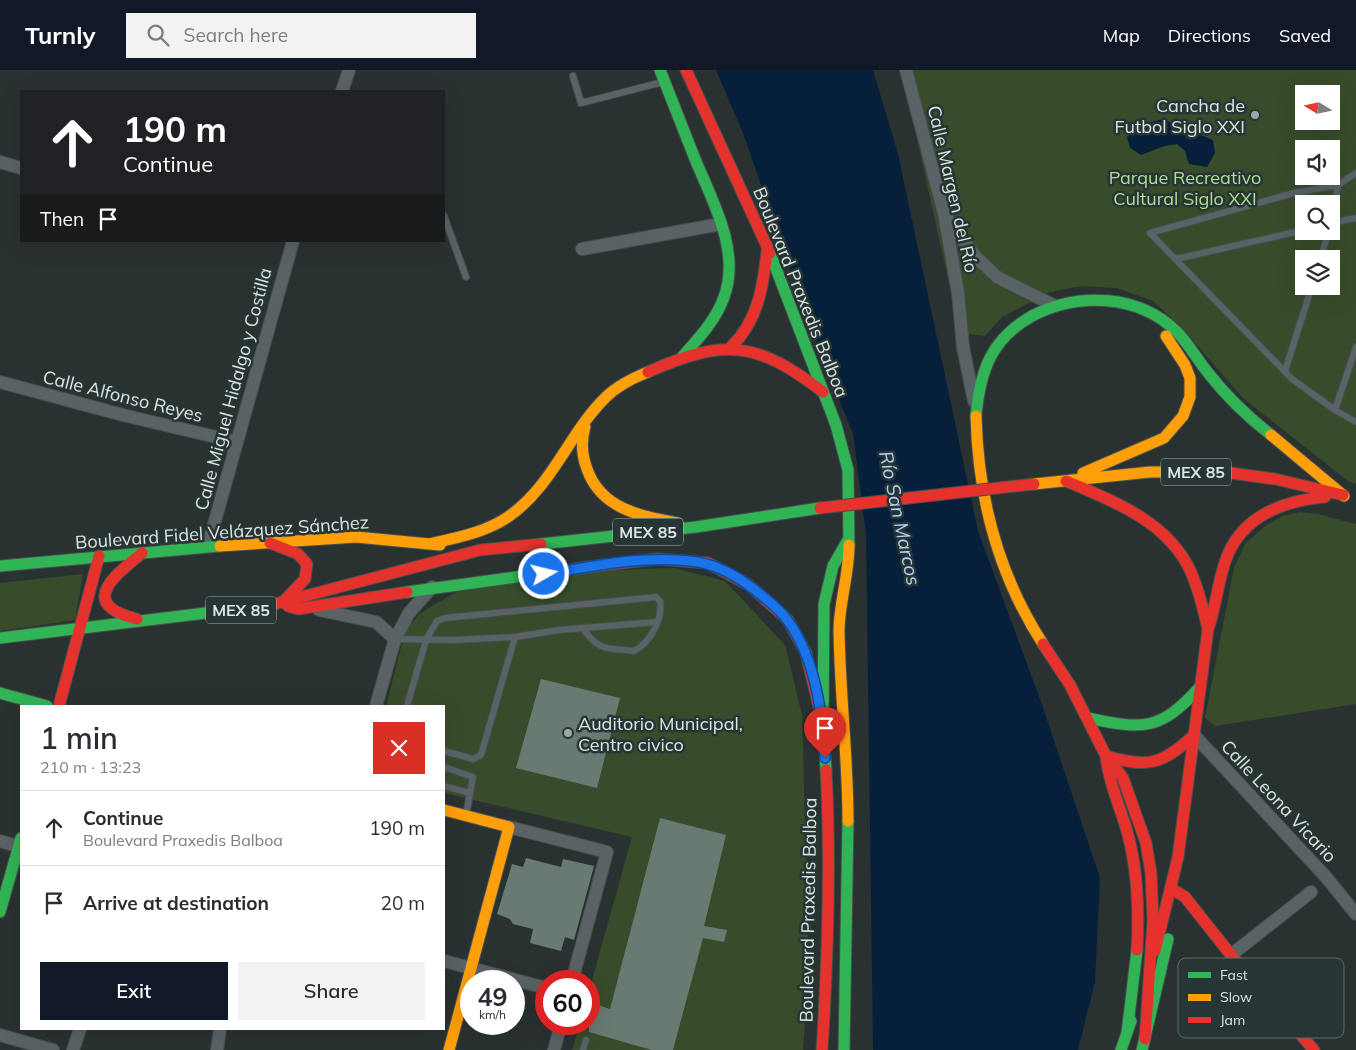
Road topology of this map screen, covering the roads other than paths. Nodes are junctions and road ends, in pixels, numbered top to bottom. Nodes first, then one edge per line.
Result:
1 (349, 70) edge
2 (660, 70) edge
3 (686, 70) edge
4 (906, 70) edge
5 (573, 76) dead end
6 (664, 82) junction
7 (342, 90) edge
8 (0, 162) edge
9 (20, 168) edge
10 (1356, 174) edge
11 (1340, 184) edge
12 (1338, 185) joint
13 (944, 214) junction
14 (1356, 218) edge
15 (445, 219) edge
16 (721, 224) junction
17 (1295, 232) edge
18 (294, 242) edge
19 (767, 246) junction
20 (582, 249) dead end
21 (1176, 259) junction
22 (466, 278) dead end
23 (1309, 295) edge
24 (1055, 306) junction
25 (1152, 314) junction
26 (731, 347) junction
27 (1356, 347) edge
28 (683, 356) junction
29 (1285, 371) junction
30 (0, 382) edge
31 (824, 393) junction
32 (974, 406) junction
33 (1335, 410) junction
34 (588, 418) junction
35 (1356, 422) edge
36 (237, 442) junction
37 (1065, 480) junction
38 (1344, 496) junction
39 (1356, 500) edge
40 (696, 527) junction
41 (850, 535) junction
42 (270, 542) junction
43 (429, 544) junction
44 (208, 546) junction
45 (476, 551) junction
46 (142, 553) junction
47 (99, 556) junction
48 (0, 566) edge
49 (432, 587) junction
50 (284, 601) junction
51 (307, 607) junction
52 (149, 621) junction
53 (658, 622) junction
54 (583, 628) junction
55 (81, 629) junction
56 (1208, 629) junction
57 (515, 637) junction
58 (0, 638) edge
59 (396, 639) junction
60 (426, 640) junction
61 (1200, 686) junction
62 (0, 693) edge
63 (43, 705) edge
64 (59, 705) edge
65 (376, 705) edge
66 (407, 705) edge
67 (1088, 718) junction
68 (823, 724) junction
69 (1194, 735) junction
70 (445, 751) edge
71 (1106, 756) junction
72 (445, 767) edge
73 (445, 786) edge
74 (470, 793) junction
75 (445, 810) edge
76 (465, 816) junction
77 (509, 827) junction
78 (0, 841) edge
79 (20, 844) edge
80 (1174, 890) junction
81 (1311, 892) dead end
82 (0, 912) edge
83 (1356, 914) edge
84 (1231, 955) junction
85 (1234, 958) edge
86 (445, 961) edge
87 (471, 968) junction
88 (575, 970) edge
89 (1149, 973) junction
90 (535, 985) edge
91 (80, 1030) edge
92 (220, 1030) edge
93 (1127, 1033) junction
94 (0, 1035) edge
95 (558, 1035) edge
96 (1304, 1038) edge
97 (586, 1040) dead end
98 (1143, 1044) edge
99 (1124, 1049) edge
100 (53, 1050) edge
101 (73, 1050) edge
102 (217, 1050) edge
103 (449, 1050) edge
104 (554, 1050) edge
105 (583, 1050) edge
106 (822, 1050) edge
107 (844, 1050) edge
108 (1314, 1050) edge

1 - 7 street
2 - 6 main road
3 - 19 main road, Boulevard Praxedis Balboa
4 - 13 street, Calle Margen del Río
5 - 6 lane
6 - 16 main road
8 - 9 street
10 - 11 lane
12 - 14 lane
12 - 21 lane
13 - 24 street
13 - 32 street, Calle Margen del Río
15 - 22 lane
16 - 20 street
16 - 28 main road
17 - 21 lane
18 - 36 street, Calle Miguel Hidalgo y Costilla
19 - 26 main road
19 - 31 main road, Boulevard Praxedis Balboa
21 - 29 lane
23 - 29 lane
24 - 25 main road
24 - 32 main road
25 - 37 main road
25 - 38 main road
26 - 28 main road
26 - 31 main road
27 - 33 lane
28 - 34 main road
29 - 33 lane
30 - 36 street, Calle Alfonso Reyes
31 - 41 main road, Boulevard Praxedis Balboa
32 - 67 main road
33 - 35 lane
34 - 40 main road
34 - 43 main road
36 - 44 street, Calle Miguel Hidalgo y Costilla
37 - 38 main road, Boulevard Fidel Velázquez Sánchez / MEX 85
37 - 40 main road, Boulevard Fidel Velázquez Sánchez / MEX 85, bridge
37 - 56 main road
38 - 39 main road, Boulevard Fidel Velázquez Sánchez / MEX 85
38 - 56 main road
40 - 45 main road, Boulevard Fidel Velázquez Sánchez / MEX 85
41 - 68 main road, Boulevard Praxedis Balboa
41 - 107 main road, Boulevard Praxedis Balboa
42 - 43 main road, Boulevard Fidel Velázquez Sánchez / MEX 85
42 - 44 main road, Boulevard Fidel Velázquez Sánchez / MEX 85
42 - 50 main road
43 - 45 main road, Boulevard Fidel Velázquez Sánchez / MEX 85
44 - 46 main road, Boulevard Fidel Velázquez Sánchez / MEX 85
45 - 50 main road, Boulevard Fidel Velázquez Sánchez / MEX 85
46 - 47 main road, Boulevard Fidel Velázquez Sánchez / MEX 85
46 - 52 main road
47 - 48 main road, Boulevard Fidel Velázquez Sánchez / MEX 85
47 - 55 main road
49 - 51 main road
49 - 59 street
49 - 68 main road
50 - 51 main road
50 - 52 main road, Boulevard Fidel Velázquez Sánchez / MEX 85
51 - 59 street
52 - 55 main road, Boulevard Fidel Velázquez Sánchez / MEX 85
53 - 54 lane
53 - 54 lane
53 - 60 lane
54 - 57 lane
55 - 58 main road, Boulevard Fidel Velázquez Sánchez / MEX 85
55 - 64 main road
56 - 61 main road
57 - 60 lane
57 - 70 lane
59 - 60 lane
59 - 65 street
60 - 66 lane
61 - 67 main road
61 - 69 main road
62 - 63 main road
67 - 71 main road
68 - 106 main road, Boulevard Praxedis Balboa
69 - 71 main road
69 - 80 main road
69 - 83 street, Calle Leona Vicario
71 - 89 main road
71 - 93 main road
72 - 74 lane
73 - 74 lane
74 - 76 lane
75 - 76 main road
76 - 77 main road
77 - 87 main road
77 - 88 street
78 - 79 street
79 - 82 main road
80 - 84 main road
80 - 89 main road
80 - 98 main road
81 - 84 street
84 - 85 main road
86 - 87 street
87 - 90 street
87 - 103 main road
89 - 93 main road
89 - 98 main road
91 - 101 street
92 - 102 street
93 - 99 main road
94 - 100 street
95 - 104 street
96 - 108 main road
97 - 105 lane

